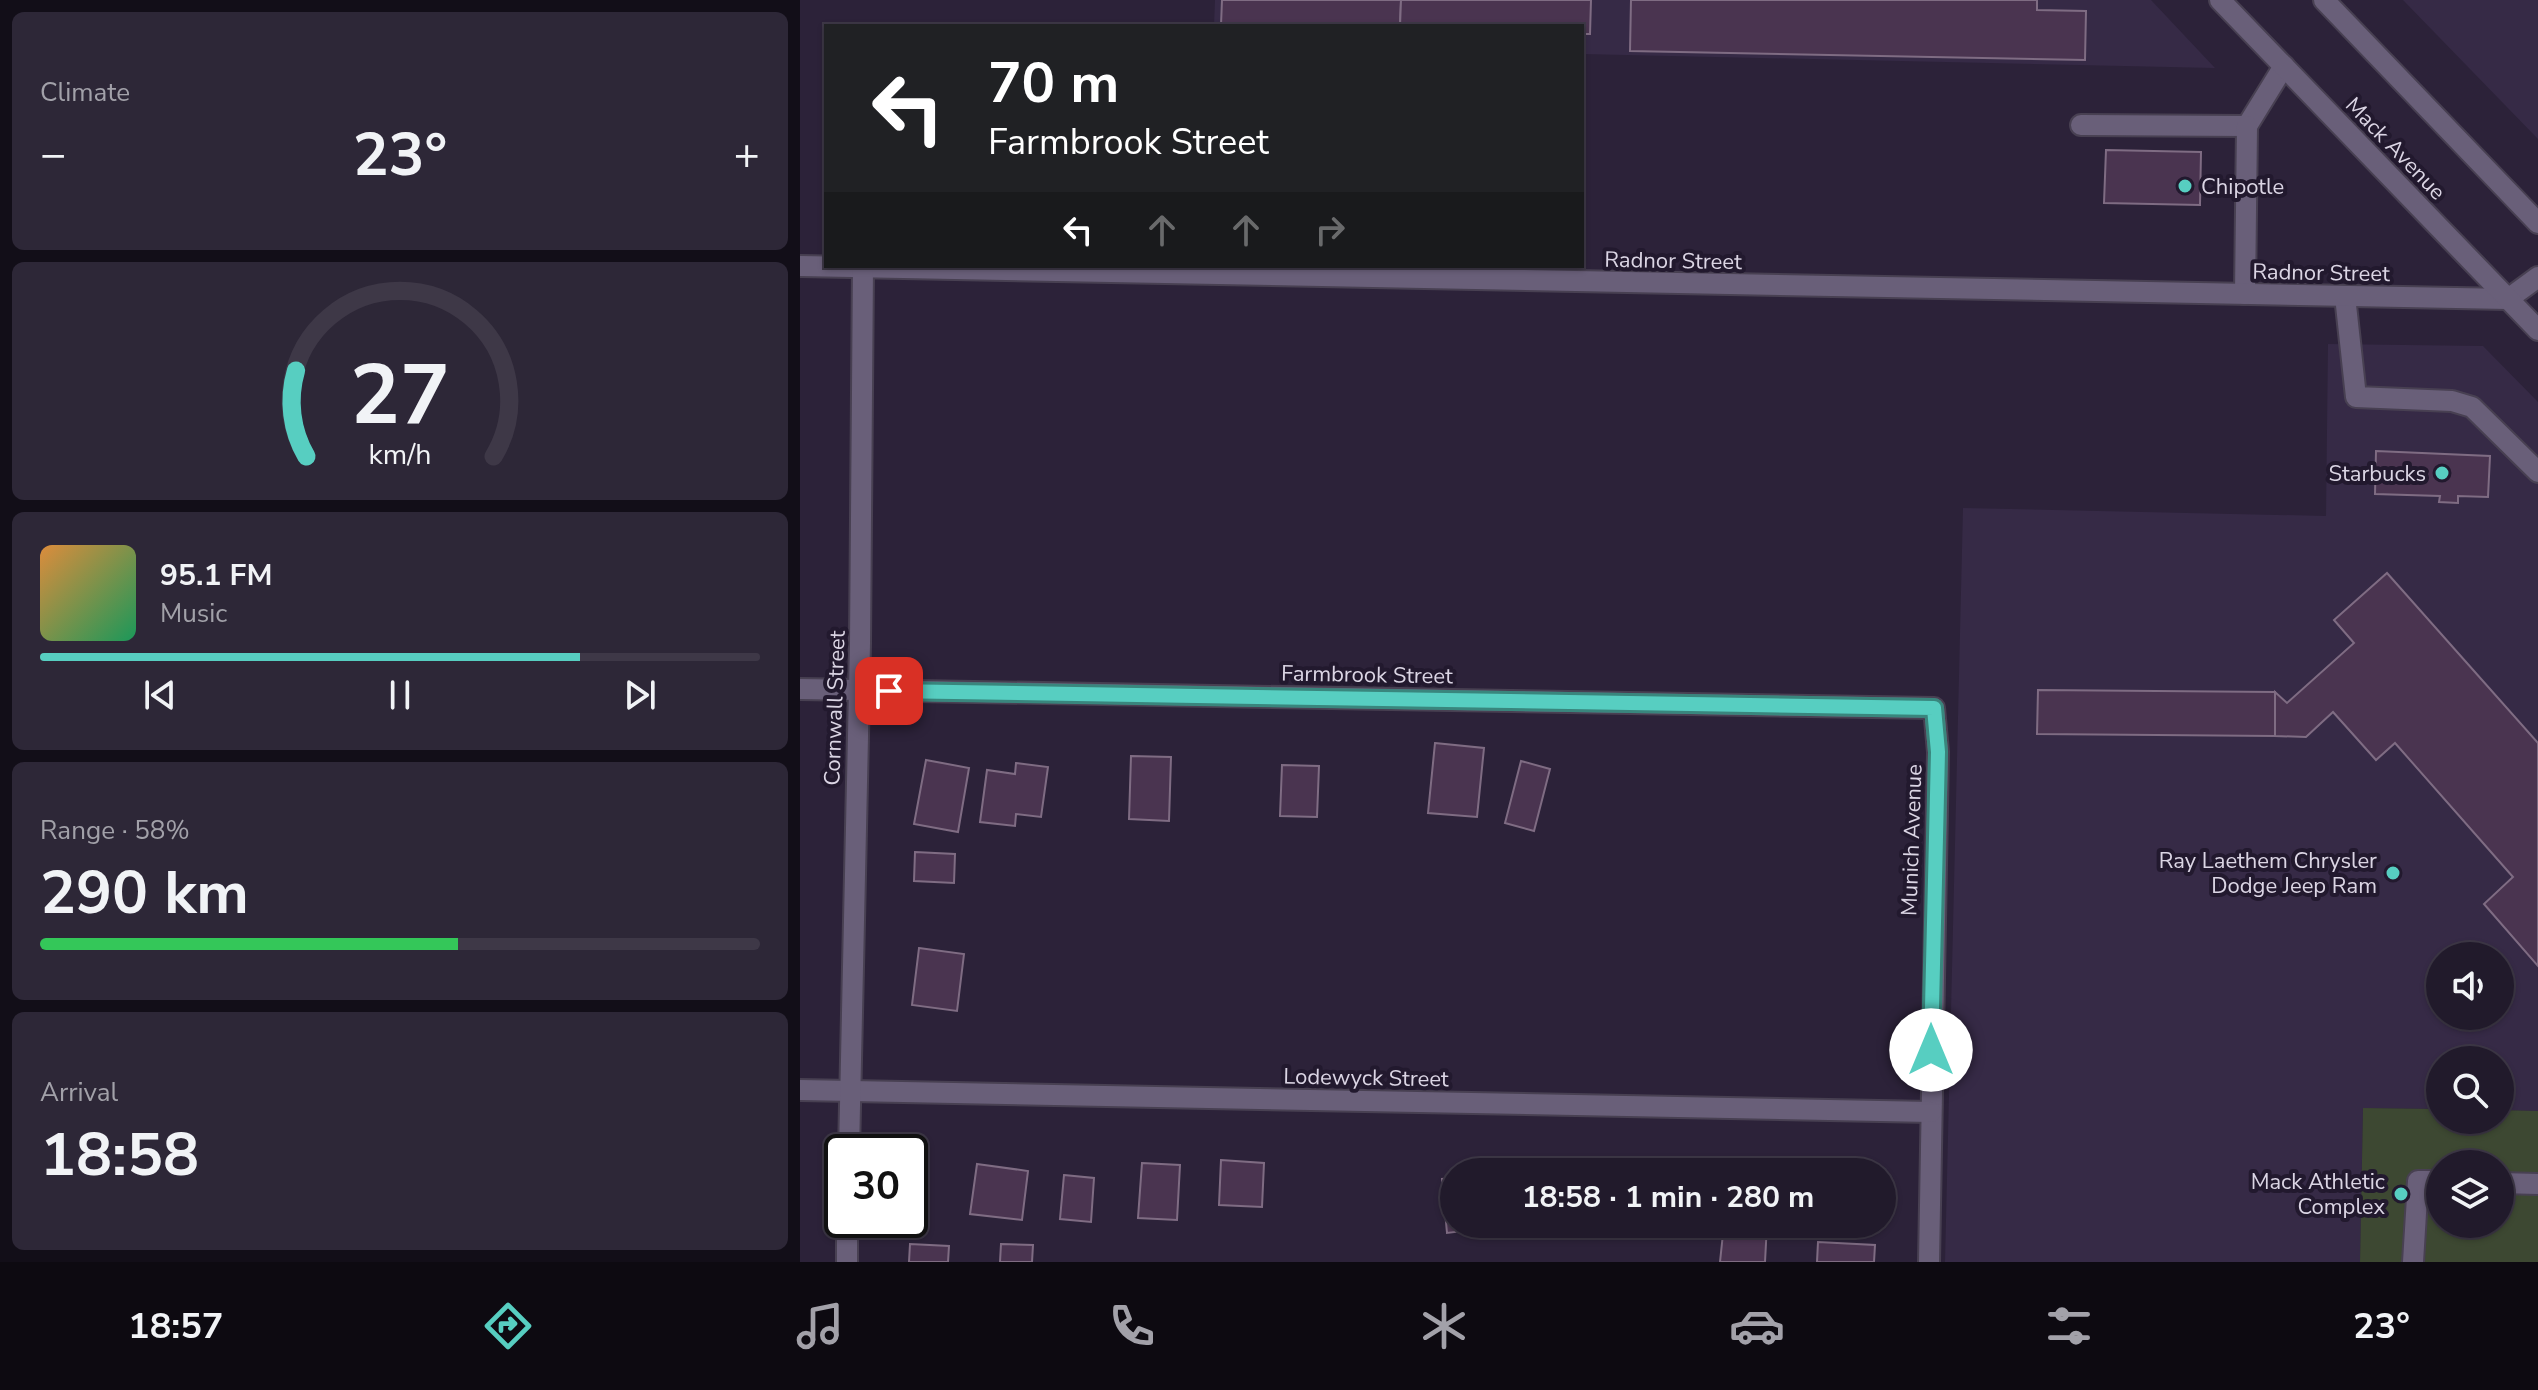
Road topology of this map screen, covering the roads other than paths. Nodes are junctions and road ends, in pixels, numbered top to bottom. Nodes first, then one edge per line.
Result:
1 (2220, 0) edge
2 (2324, 0) edge
3 (2284, 66) junction
4 (2081, 125) dead end
5 (2247, 126) junction
6 (2538, 223) edge
7 (800, 266) edge
8 (824, 266) edge
9 (863, 268) edge
10 (962, 268) edge
11 (2538, 277) edge
12 (2245, 294) junction
13 (2345, 296) junction
14 (2508, 299) junction
15 (2538, 330) edge
16 (2538, 472) edge
17 (800, 689) edge
18 (858, 690) junction
19 (1934, 708) joint
20 (800, 1090) edge
21 (850, 1091) junction
22 (1931, 1112) junction
23 (849, 1134) edge
24 (2426, 1181) edge
25 (2514, 1183) edge
26 (2538, 1184) edge
27 (847, 1238) edge
28 (847, 1262) edge
29 (1929, 1262) edge
30 (2413, 1262) edge

1 - 3 street, Mack Avenue
2 - 6 street
3 - 5 street
3 - 14 street, Mack Avenue
4 - 5 street
5 - 12 street
7 - 8 street, Radnor Street
9 - 18 street, Cornwall Street
10 - 12 street, Radnor Street
11 - 14 street
12 - 13 street, Radnor Street
13 - 14 street, Radnor Street
13 - 16 street
14 - 15 street, Mack Avenue
17 - 18 street, Farmbrook Street
18 - 19 street, Farmbrook Street
18 - 21 street, Cornwall Street
19 - 22 street, Munich Avenue
20 - 21 street, Lodewyck Street
21 - 22 street, Lodewyck Street
21 - 23 street, Cornwall Street
22 - 29 street, Munich Avenue
24 - 30 street
25 - 26 street
27 - 28 street

